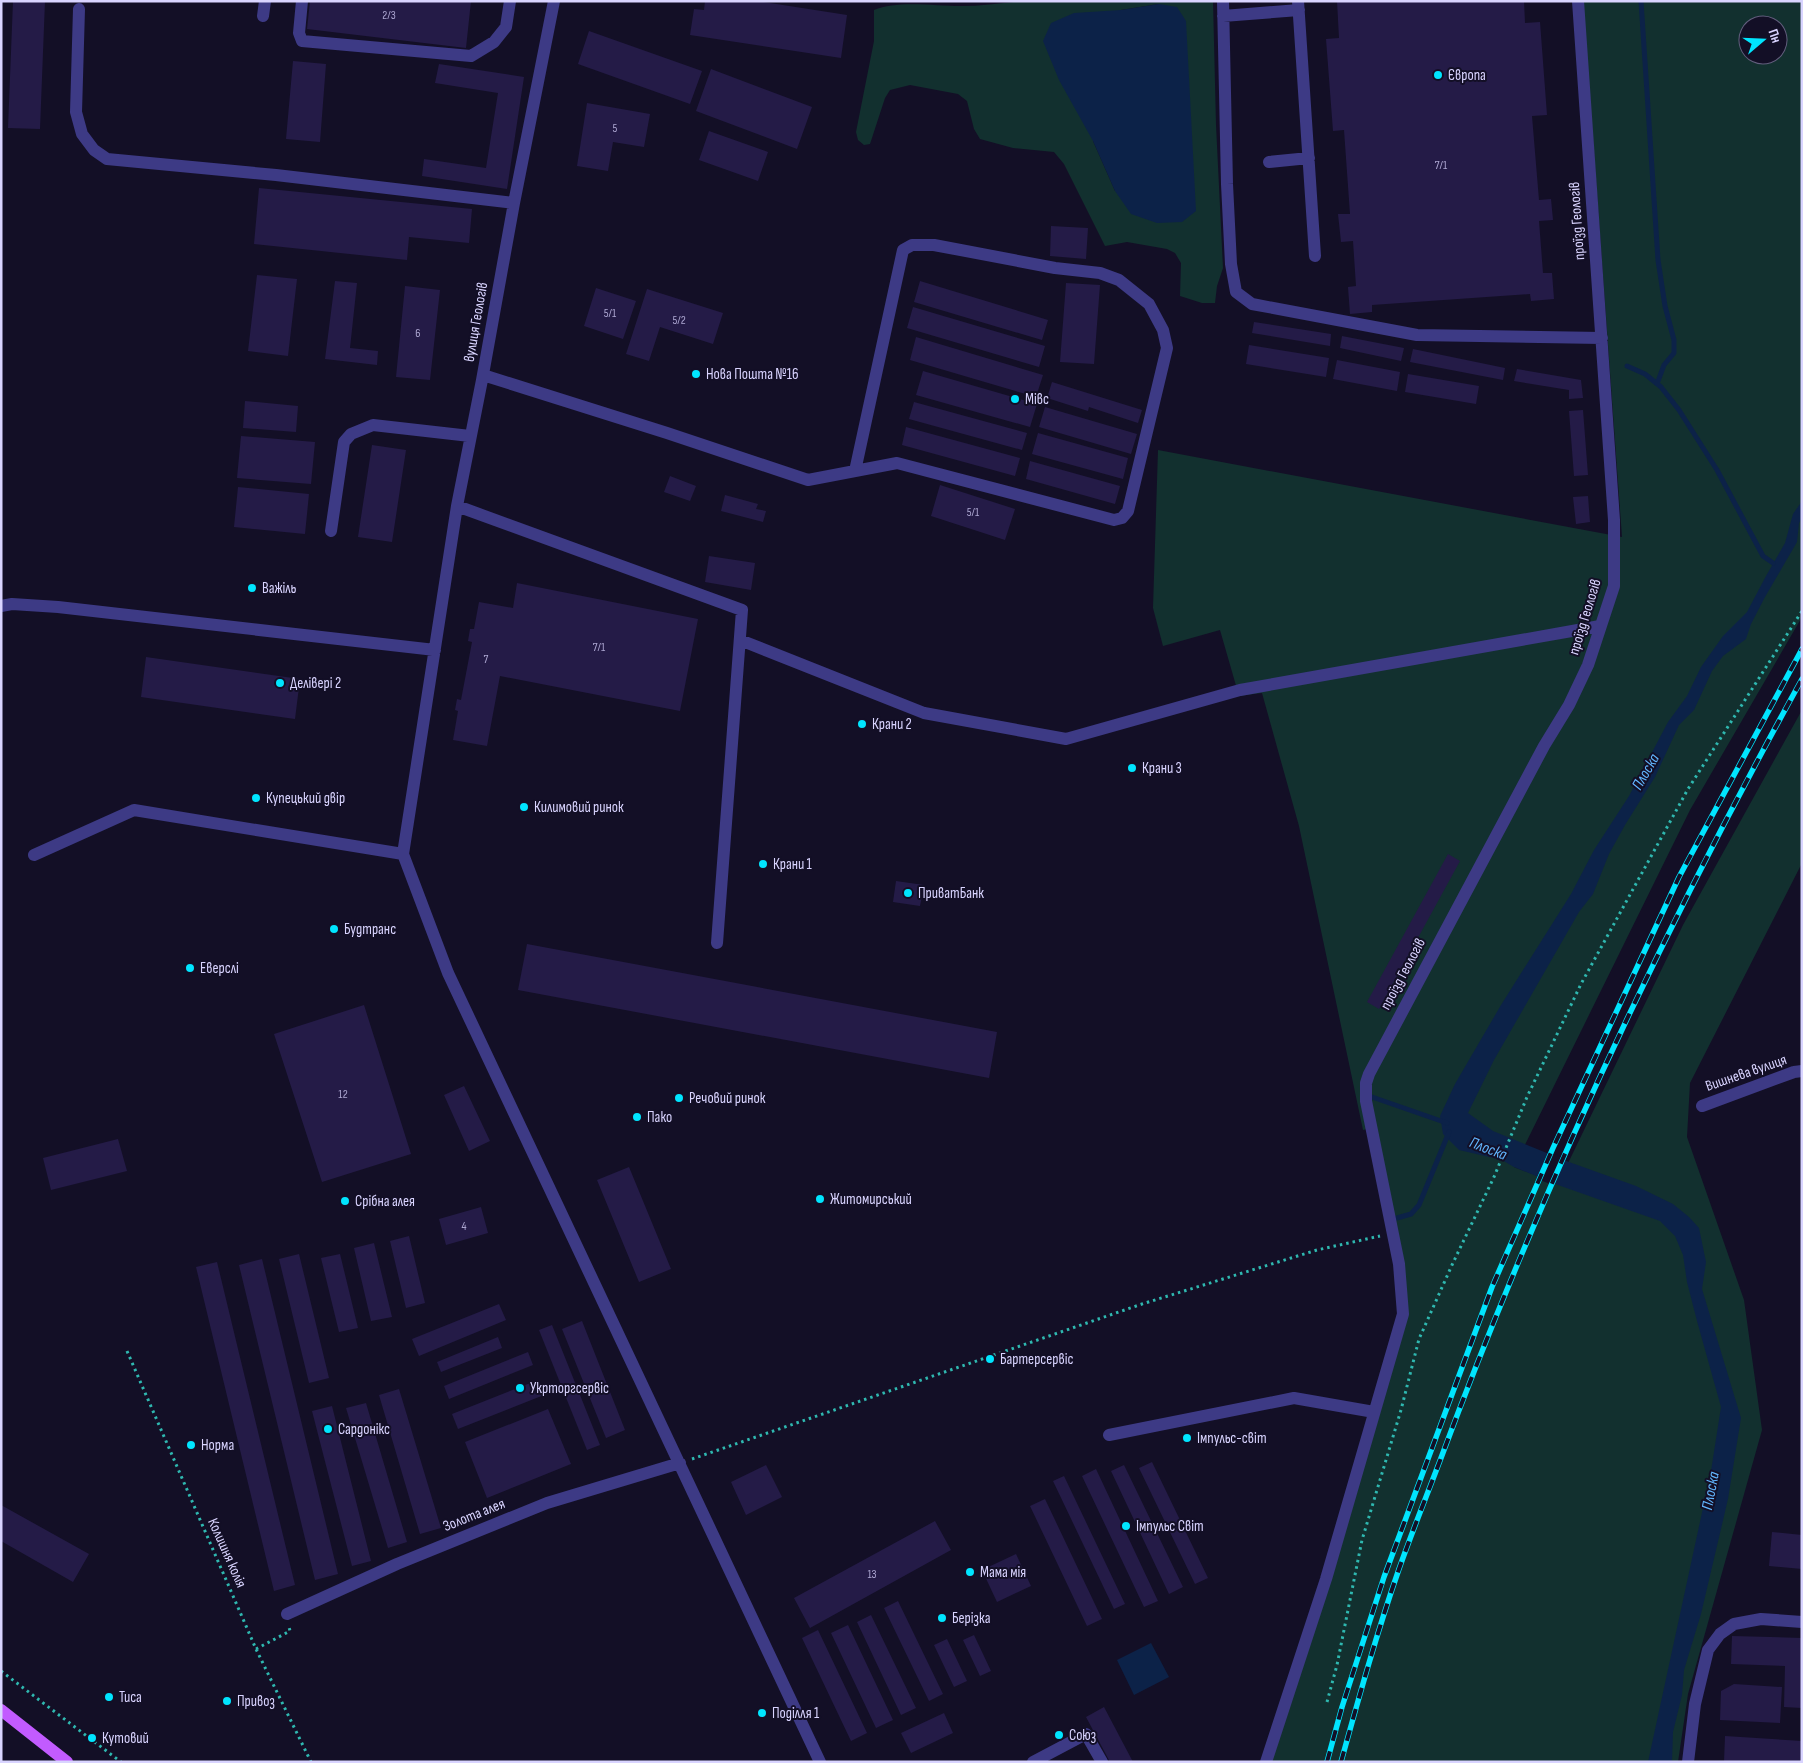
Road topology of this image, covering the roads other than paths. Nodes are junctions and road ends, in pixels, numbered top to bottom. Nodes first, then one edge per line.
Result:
1 (265, 1) edge
2 (302, 1) edge
3 (510, 1) edge
4 (554, 1) edge
5 (1223, 1) edge
6 (1578, 1) edge
7 (1299, 6) edge
8 (79, 9) dead end
9 (263, 16) dead end
10 (1223, 16) junction
11 (1309, 158) junction
12 (1270, 162) dead end
13 (514, 203) junction
14 (1315, 256) dead end
15 (1602, 338) junction
16 (483, 375) junction
17 (470, 436) junction
18 (855, 471) junction
19 (457, 506) junction
20 (331, 531) dead end
21 (1, 606) edge
22 (1600, 626) junction
23 (740, 640) junction
24 (434, 650) junction
25 (403, 854) junction
26 (34, 855) dead end
27 (717, 943) dead end
28 (1802, 1071) edge
29 (1702, 1106) dead end
30 (1374, 1412) junction
31 (1109, 1436) dead end
32 (680, 1463) junction
33 (287, 1614) road end
34 (1802, 1622) edge
35 (1, 1710) edge
36 (67, 1762) edge
37 (820, 1762) edge
38 (1033, 1762) edge
39 (1102, 1762) edge
40 (1266, 1762) edge
41 (1688, 1762) edge

1 - 9 street
2 - 3 street
4 - 13 street, вулиця Геологів
5 - 10 street
6 - 15 street, проїзд Геологів
7 - 10 street
7 - 11 street
8 - 13 street
10 - 15 street
11 - 12 street
11 - 14 street
13 - 16 street, вулиця Геологів
15 - 22 street, проїзд Геологів
16 - 17 street, вулиця Геологів
16 - 18 street
17 - 19 street, вулиця Геологів
17 - 20 street
18 - 18 street
19 - 23 street
19 - 24 street, вулиця Геологів
21 - 24 street
22 - 23 street
22 - 30 street, проїзд Геологів
23 - 27 street
24 - 25 street, вулиця Геологів
25 - 26 street
25 - 32 street
28 - 29 street, Вишнева вулиця
30 - 31 street
30 - 40 street, проїзд Геологів
32 - 33 street, Золота алея
32 - 37 street
34 - 41 street
35 - 36 main road
38 - 39 street

